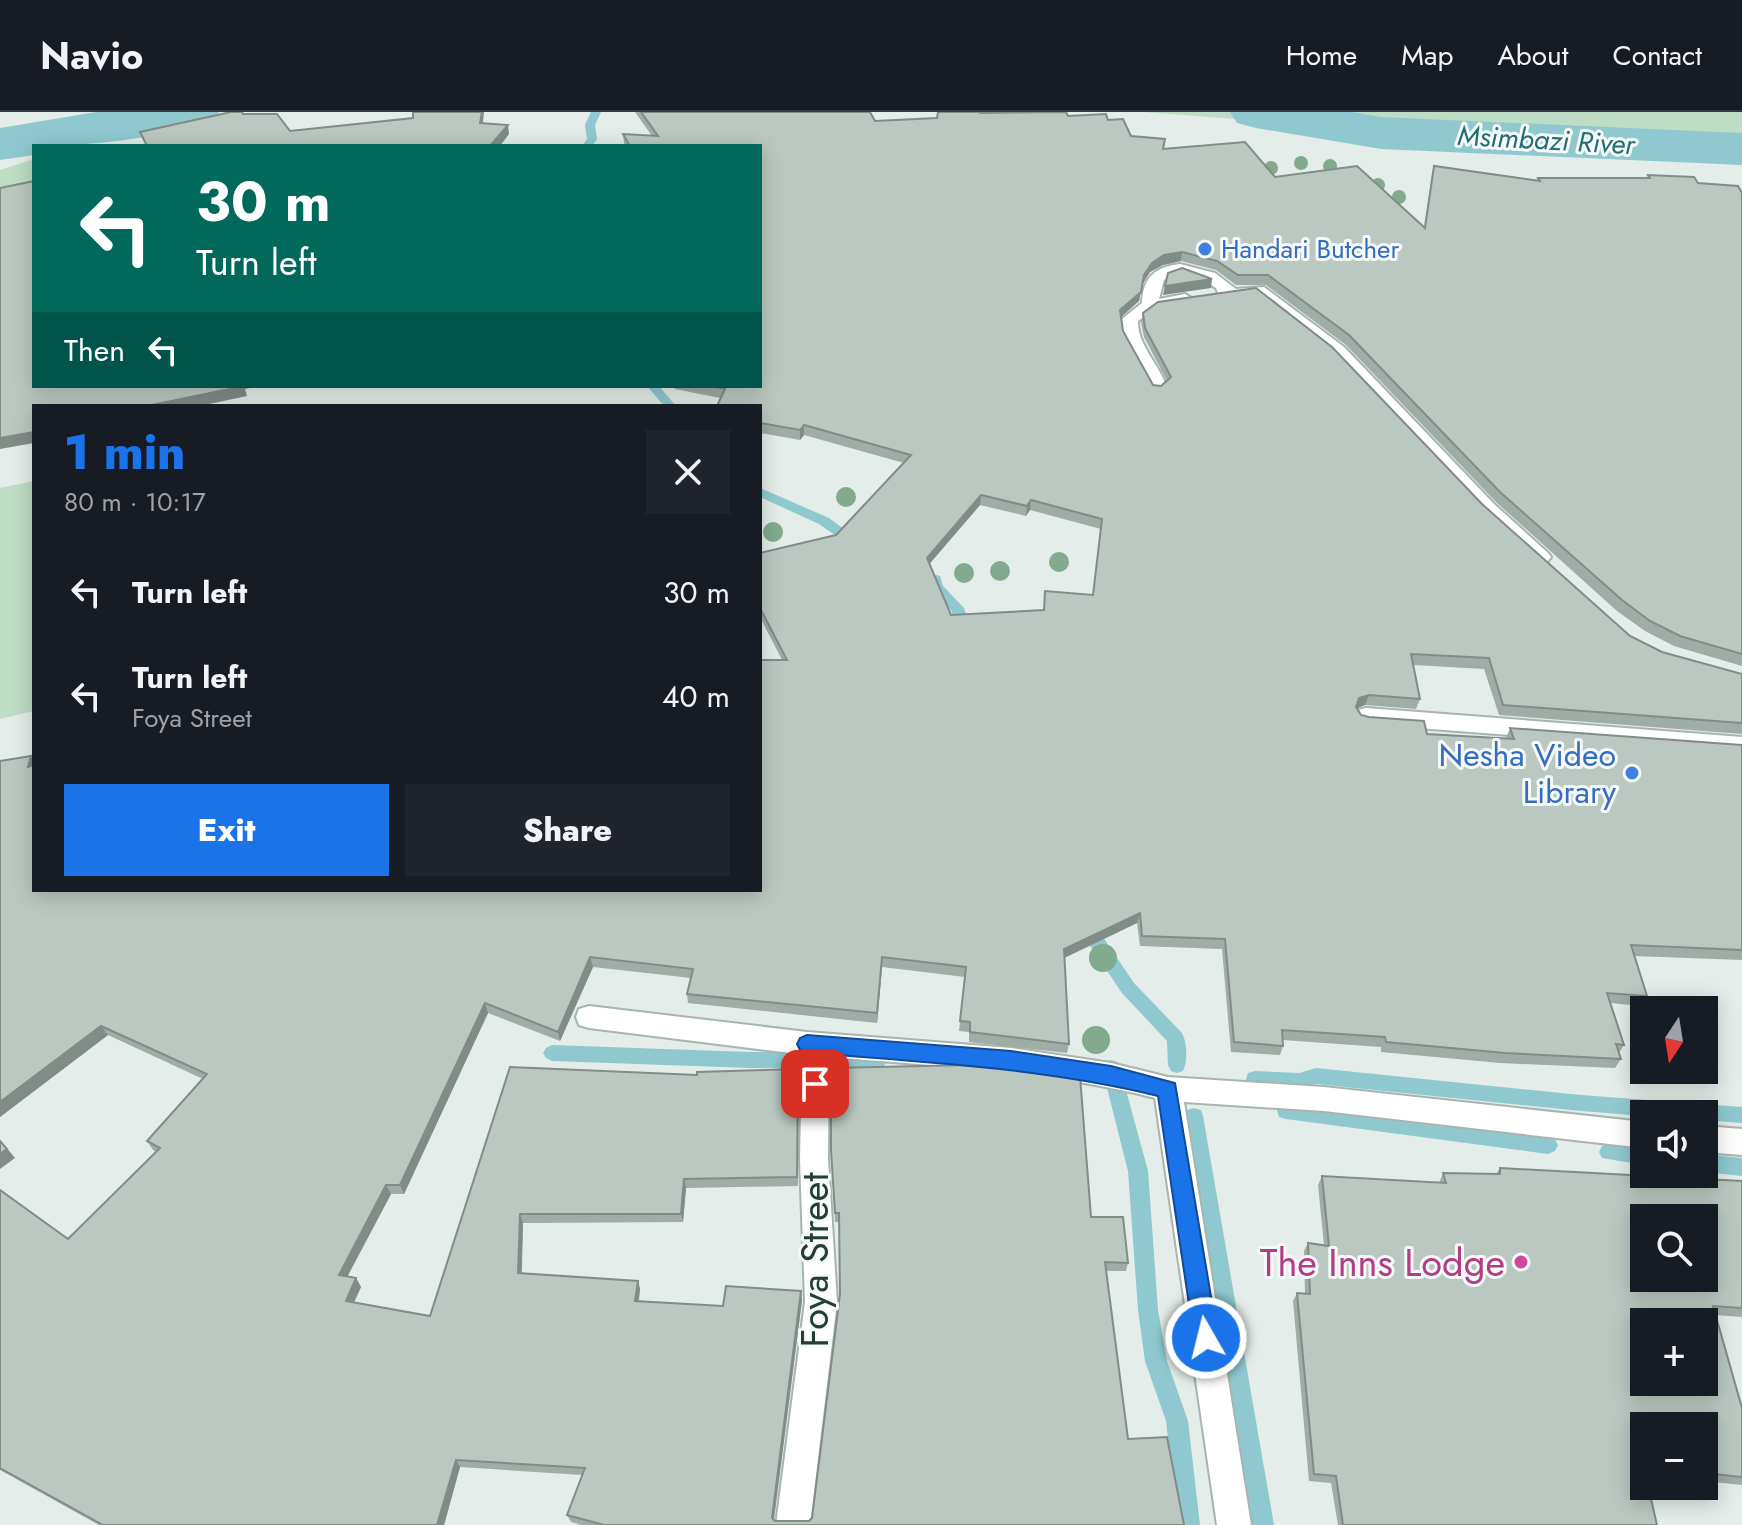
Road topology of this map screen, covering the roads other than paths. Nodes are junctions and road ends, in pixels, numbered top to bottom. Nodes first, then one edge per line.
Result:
1 (1232, 294) junction
2 (1150, 305) junction
3 (1158, 388) edge
4 (1556, 571) edge
5 (1366, 716) edge
6 (1742, 745) edge
7 (589, 1017) dead end
8 (807, 1044) junction
9 (1168, 1089) junction
10 (1630, 1134) edge
11 (1718, 1140) edge
12 (1742, 1142) edge
13 (793, 1525) edge
14 (1234, 1525) edge

1 - 2 street
1 - 2 street
1 - 4 street
2 - 3 street
5 - 6 street
7 - 8 street
8 - 9 street
8 - 13 street, Foya Street
9 - 10 street
9 - 14 street
11 - 12 street

